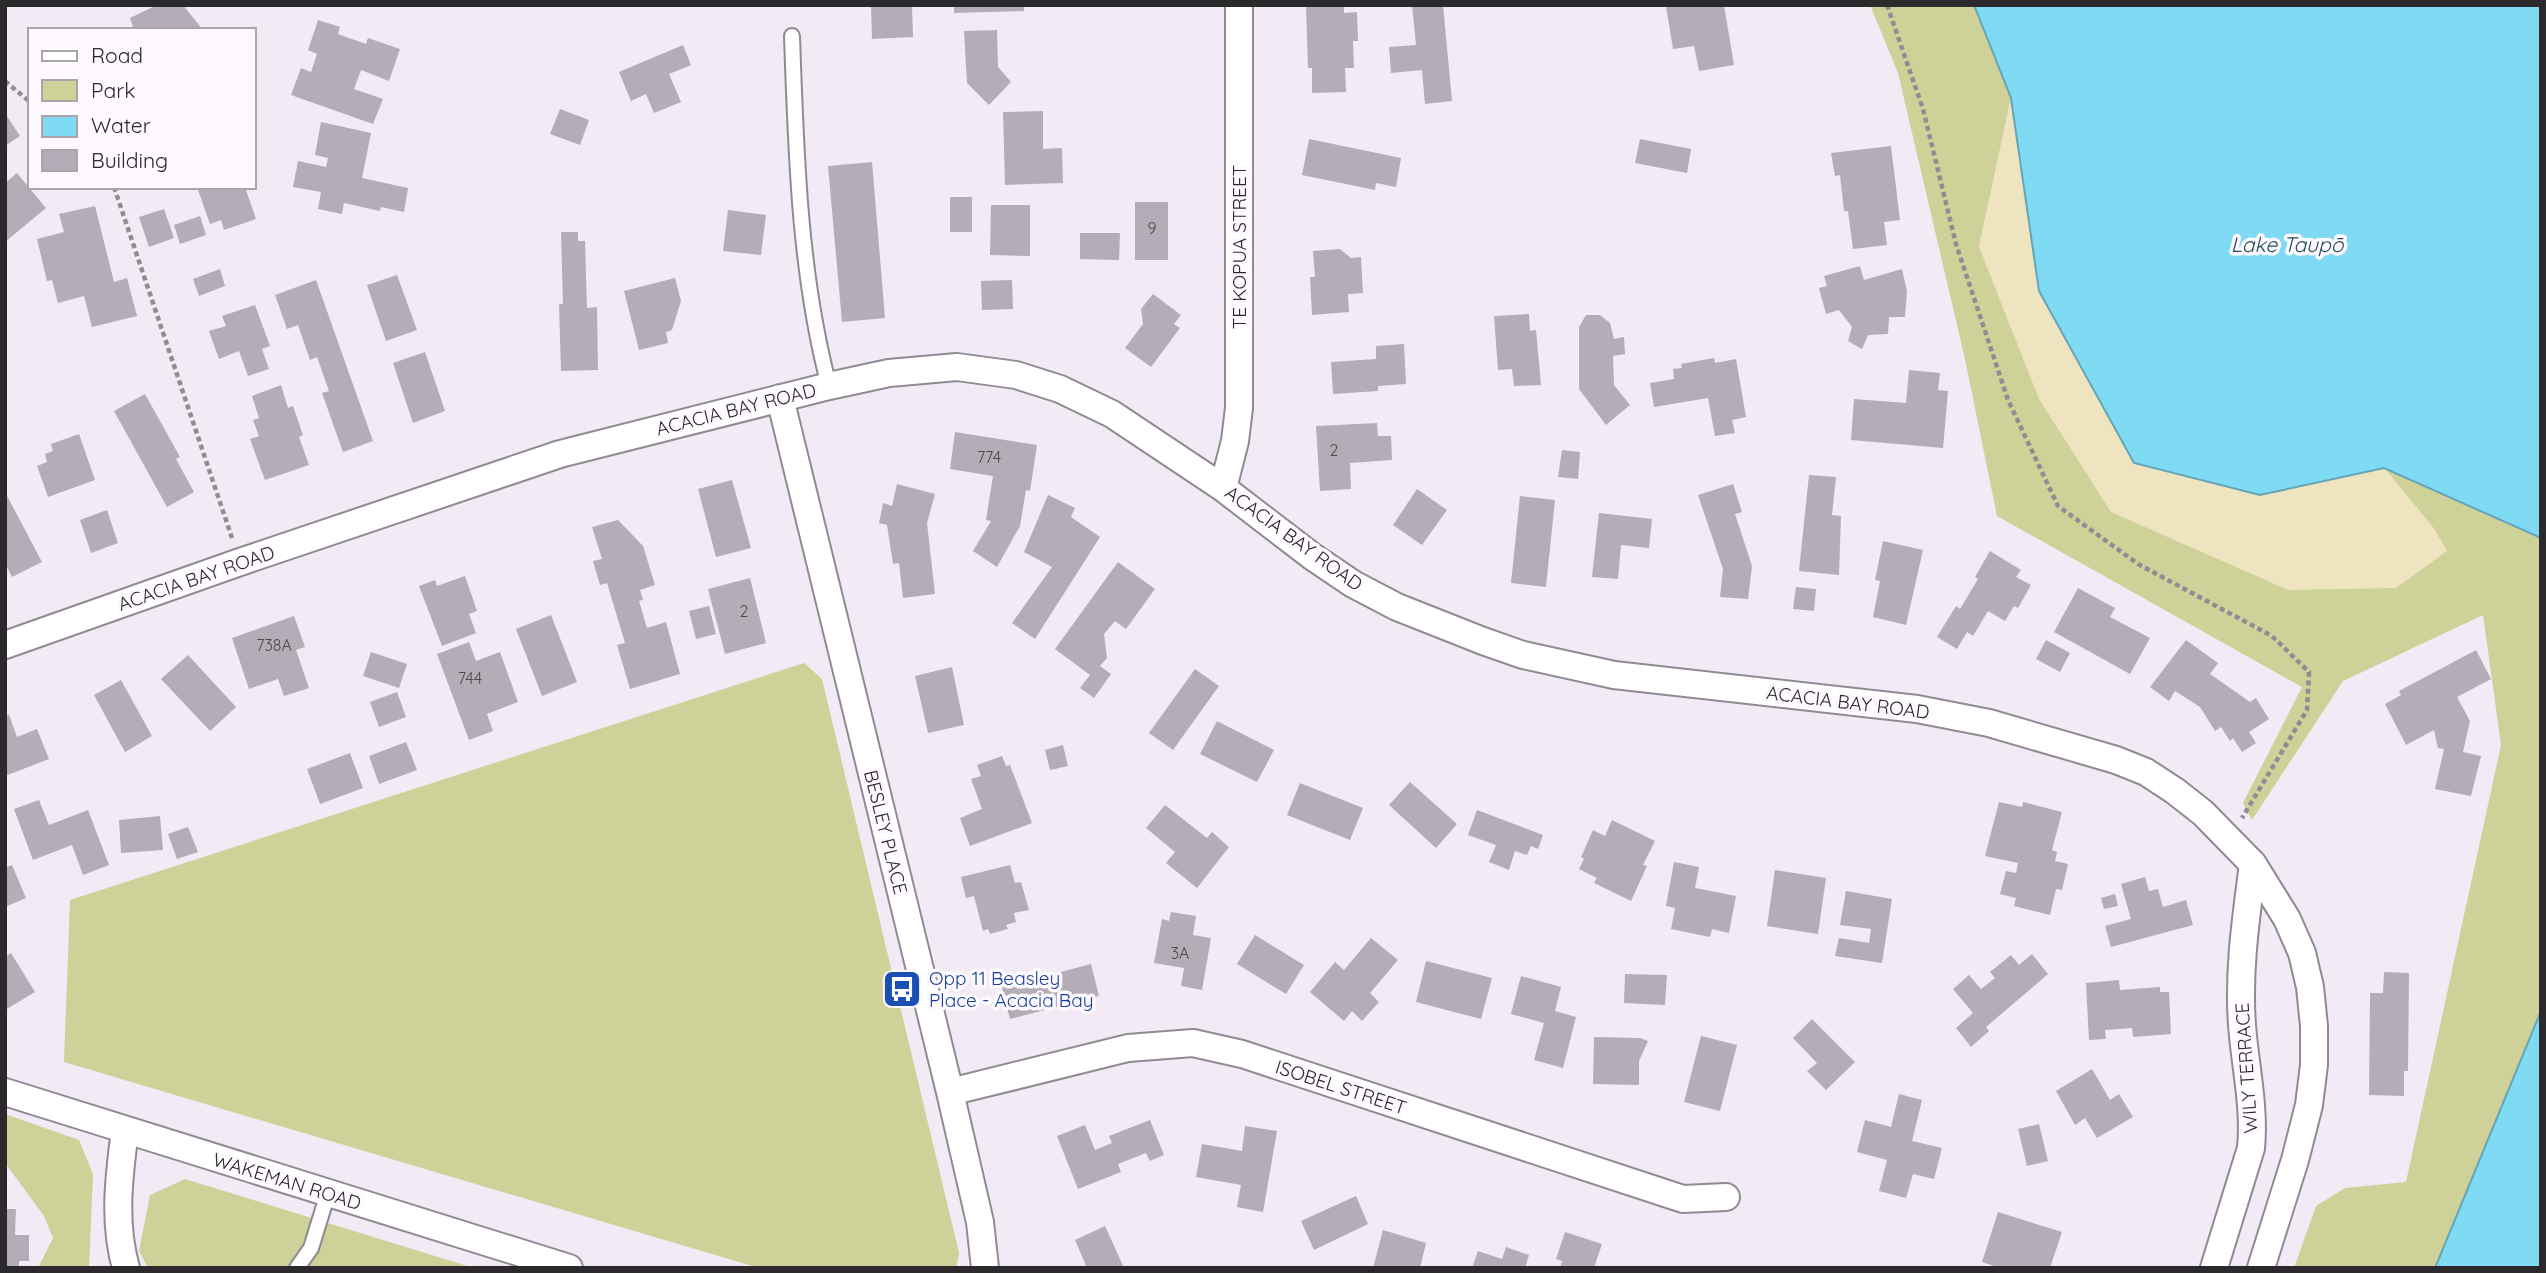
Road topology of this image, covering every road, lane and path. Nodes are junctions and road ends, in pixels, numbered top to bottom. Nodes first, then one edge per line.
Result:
1 (1239, 5) edge
2 (1886, 5) edge
3 (792, 36) dead end
4 (5, 81) edge
5 (28, 100) edge
6 (115, 189) edge
7 (829, 386) junction
8 (780, 398) junction
9 (1223, 488) junction
10 (240, 562) junction
11 (5, 645) edge
12 (2230, 839) junction
13 (2253, 864) junction
14 (5, 1092) edge
15 (950, 1092) junction
16 (125, 1130) junction
17 (328, 1193) junction
18 (1727, 1197) dead end
19 (126, 1268) edge
20 (297, 1268) edge
21 (569, 1268) edge
22 (985, 1268) edge
23 (2214, 1268) edge
24 (2261, 1268) edge

1 - 9 street, TE KOPUA STREET
2 - 12 path
3 - 7 lane
4 - 5 path
6 - 10 path
7 - 8 street, ACACIA BAY ROAD
7 - 9 street, ACACIA BAY ROAD
8 - 10 street, ACACIA BAY ROAD
8 - 15 street, BESLEY PLACE
9 - 12 street, ACACIA BAY ROAD
10 - 11 street, ACACIA BAY ROAD
12 - 13 street, ACACIA BAY ROAD
13 - 23 street, WILY TERRACE
13 - 24 street, ACACIA BAY ROAD
14 - 16 street, WAKEMAN ROAD
15 - 18 street, ISOBEL STREET
15 - 22 street, BESLEY PLACE
16 - 17 street, WAKEMAN ROAD
16 - 19 street
17 - 20 lane
17 - 21 street, WAKEMAN ROAD

